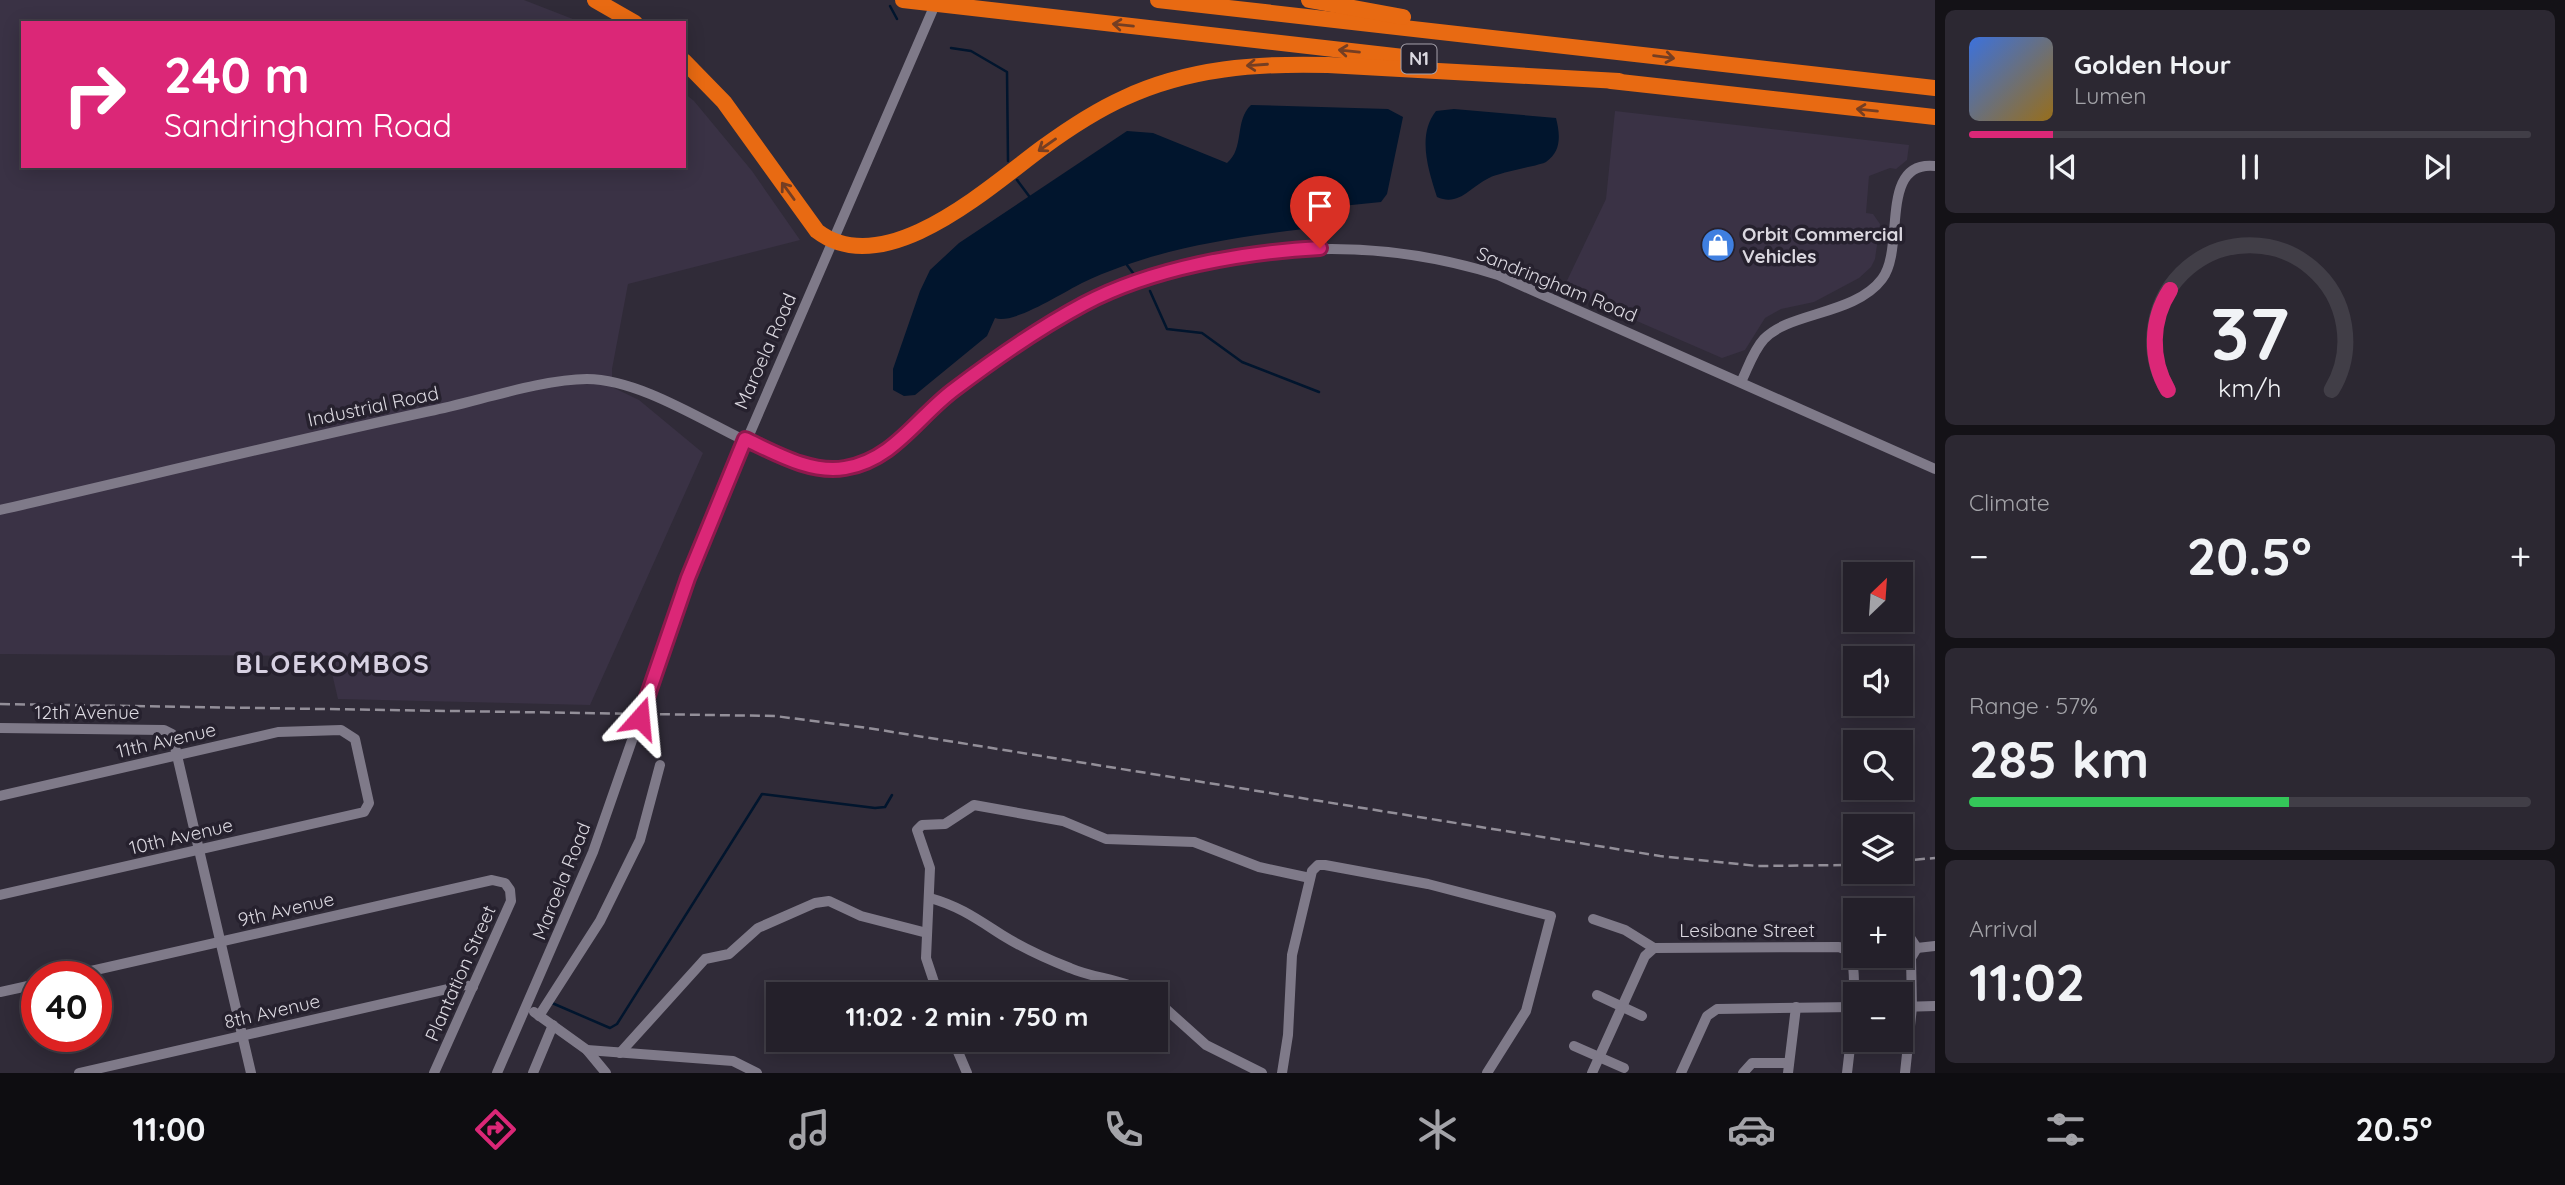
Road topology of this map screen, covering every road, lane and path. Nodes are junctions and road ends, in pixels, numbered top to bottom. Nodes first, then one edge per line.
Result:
1 (595, 0) edge
2 (903, 0) edge
3 (937, 0) edge
4 (1158, 0) edge
5 (1309, 0) edge
6 (632, 21) edge
7 (1639, 54) junction
8 (686, 63) edge
9 (1619, 81) junction
10 (1935, 88) edge
11 (1935, 117) edge
12 (1935, 166) edge
13 (832, 242) junction
14 (1741, 382) junction
15 (745, 439) junction
16 (1935, 469) edge
17 (0, 510) edge
18 (0, 728) edge
19 (178, 755) junction
20 (660, 765) dead end
21 (0, 796) edge
22 (368, 807) joint
23 (200, 849) junction
24 (1310, 878) junction
25 (508, 886) joint
26 (0, 895) edge
27 (930, 898) junction
28 (1593, 919) dead end
29 (927, 933) junction
30 (221, 942) junction
31 (1913, 942) edge
32 (1935, 946) edge
33 (1654, 948) junction
34 (1917, 948) junction
35 (112, 966) edge
36 (934, 982) edge
37 (1122, 982) edge
38 (1853, 982) edge
39 (1909, 982) edge
40 (473, 986) junction
41 (21, 987) edge
42 (0, 992) edge
43 (1597, 995) dead end
44 (1935, 1006) edge
45 (527, 1007) junction
46 (1622, 1007) junction
47 (1796, 1007) junction
48 (1843, 1007) edge
49 (1913, 1007) edge
50 (1168, 1011) edge
51 (539, 1016) junction
52 (1642, 1016) dead end
53 (553, 1025) junction
54 (243, 1036) junction
55 (1574, 1046) dead end
56 (586, 1050) junction
57 (958, 1052) edge
58 (1849, 1052) edge
59 (1905, 1052) edge
60 (620, 1054) junction
61 (1598, 1058) junction
62 (1624, 1068) dead end
63 (1788, 1068) edge
64 (1488, 1071) edge
65 (79, 1073) edge
66 (251, 1073) edge
67 (434, 1073) edge
68 (497, 1073) edge
69 (533, 1073) edge
70 (606, 1073) edge
71 (757, 1073) edge
72 (967, 1073) edge
73 (1262, 1073) edge
74 (1282, 1073) edge
75 (1501, 1073) edge
76 (1592, 1073) edge
77 (1681, 1073) edge
78 (1742, 1073) edge
79 (1847, 1073) edge
80 (1905, 1073) edge

1 - 6 highway
9 -> 2 highway, N1
3 - 13 street, Maroela Road
4 - 7 highway, N1
5 - 7 highway
7 -> 10 highway, N1
13 -> 8 highway
11 -> 9 highway, N1
9 -> 13 highway
12 - 14 street
13 - 15 street, Maroela Road
14 - 15 street, Sandringham Road
14 - 16 street, Sandringham Road
15 - 17 street, Industrial Road
15 - 45 street, Maroela Road
18 - 19 street, 12th Avenue
19 - 21 street, 11th Avenue
19 - 22 street, 11th Avenue
19 - 23 street
20 - 51 street
22 - 23 street, 10th Avenue
23 - 26 street, 10th Avenue
23 - 30 street
24 - 27 street
24 - 64 street
24 - 74 street
25 - 30 street, 9th Avenue
25 - 40 street, Plantation Street
27 - 29 street
27 - 37 street
28 - 33 street
29 - 36 street
29 - 60 street
30 - 35 street, 9th Avenue
30 - 54 street
31 - 34 street
32 - 34 street
33 - 38 street, Lesibane Street
33 - 46 street, Lesibane Street
34 - 39 street
40 - 54 street, 8th Avenue
40 - 67 street, Plantation Street
41 - 42 street
43 - 46 street
44 - 49 street
45 - 51 street
45 - 68 street, Maroela Road
46 - 52 street
46 - 61 street, Lesibane Street
47 - 48 street
47 - 63 street
47 - 77 street
50 - 73 street
51 - 53 street
53 - 56 street
53 - 69 street
54 - 65 street, 8th Avenue
54 - 66 street
55 - 61 street
56 - 60 street
56 - 70 street
57 - 72 street
58 - 79 street, Lesibane Street
59 - 80 street
60 - 71 street
61 - 62 street
61 - 76 street, Lesibane Street
63 - 78 street
64 - 75 street

